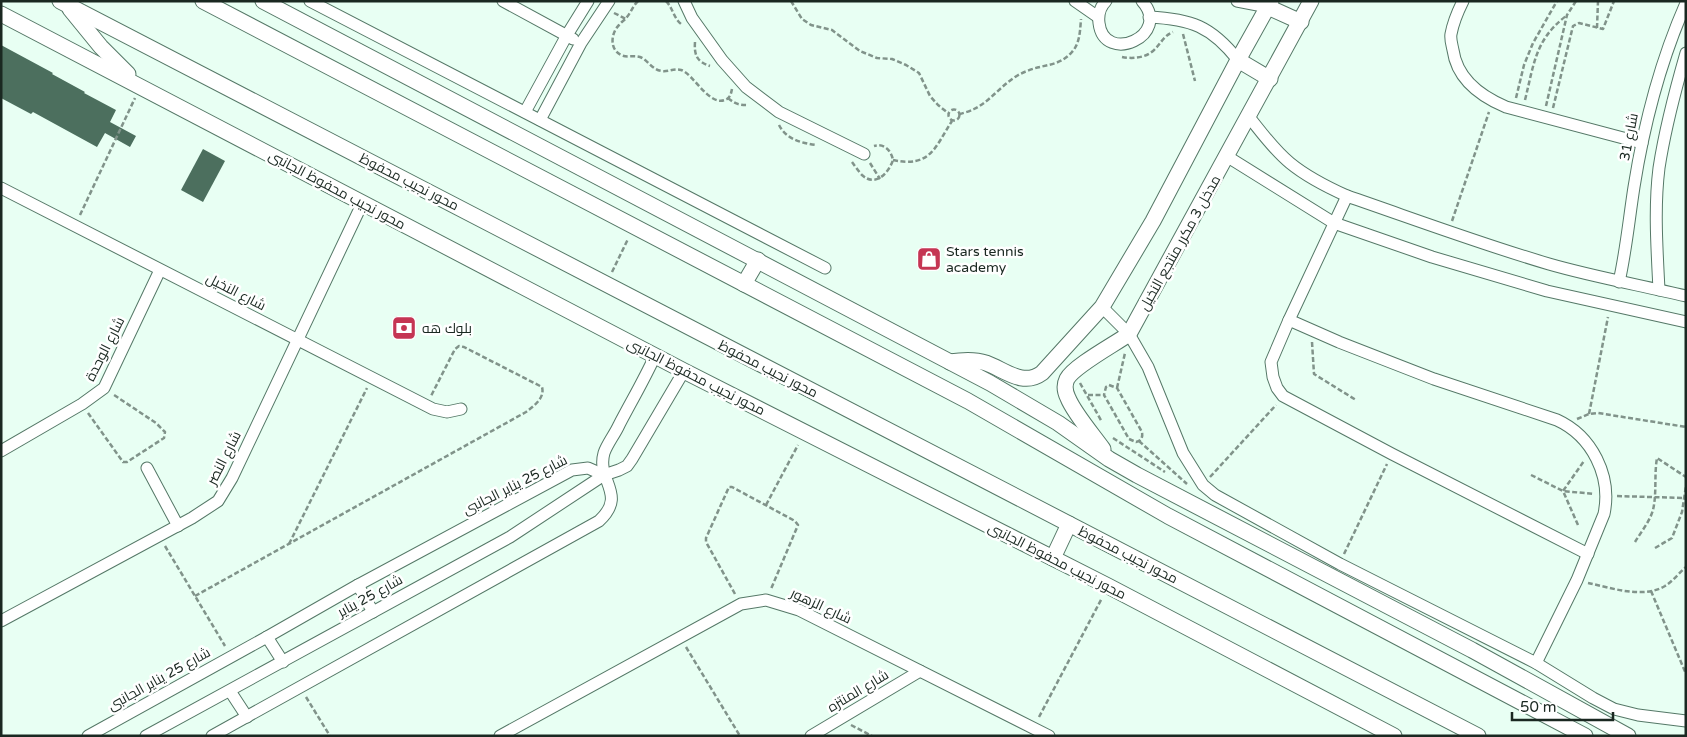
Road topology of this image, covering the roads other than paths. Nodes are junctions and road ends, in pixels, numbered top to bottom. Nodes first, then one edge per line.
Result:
1 (203, 1) edge
2 (263, 1) edge
3 (310, 1) edge
4 (503, 1) edge
5 (588, 1) edge
6 (609, 1) edge
7 (684, 1) edge
8 (1075, 1) edge
9 (1106, 1) edge
10 (1142, 1) edge
11 (1237, 1) edge
12 (1311, 1) edge
13 (1463, 1) edge
14 (62, 3) edge
15 (1686, 3) edge
16 (1269, 4) edge
17 (1, 14) edge
18 (1098, 17) junction
19 (1149, 17) junction
20 (1301, 22) junction
21 (567, 35) junction
22 (581, 43) junction
23 (1686, 53) edge
24 (1238, 60) junction
25 (1270, 79) junction
26 (141, 85) junction
27 (525, 112) junction
28 (1248, 117) junction
29 (540, 120) junction
30 (1642, 144) junction
31 (864, 154) road end
32 (1228, 157) junction
33 (3, 190) edge
34 (1347, 196) junction
35 (362, 204) junction
36 (1334, 223) junction
37 (758, 260) junction
38 (825, 268) dead end
39 (160, 270) junction
40 (1619, 282) junction
41 (744, 284) junction
42 (1659, 290) junction
43 (1686, 296) edge
44 (1102, 307) junction
45 (1289, 320) junction
46 (1686, 322) edge
47 (1129, 334) junction
48 (297, 339) junction
49 (655, 356) junction
50 (950, 362) junction
51 (684, 371) junction
52 (461, 409) dead end
53 (1, 451) edge
54 (1109, 459) junction
55 (146, 468) dead end
56 (604, 475) junction
57 (1069, 524) junction
58 (1232, 525) junction
59 (178, 526) junction
60 (1588, 554) junction
61 (1053, 558) junction
62 (1261, 565) junction
63 (358, 585) junction
64 (373, 612) junction
65 (1, 622) edge
66 (268, 637) junction
67 (283, 662) junction
68 (1536, 663) junction
69 (920, 671) junction
70 (230, 691) junction
71 (246, 717) junction
72 (1686, 721) edge
73 (88, 736) edge
74 (146, 736) edge
75 (212, 736) edge
76 (500, 736) edge
77 (811, 736) edge
78 (1049, 736) edge
79 (1394, 736) edge
80 (1478, 736) edge
81 (1585, 736) edge
82 (1628, 736) edge

1 - 41 street
2 - 37 street
3 - 27 street
4 - 21 street
5 - 21 street
6 - 22 street
7 - 31 street
8 - 18 street
9 - 18 street
10 - 19 street
11 - 16 street
12 - 20 street, مدخل 3 مكرر منتجع النخيل
13 - 30 street
14 - 26 street
14 - 57 street, محور نجيب محفوظ
15 - 30 street, شارع 31
16 - 20 street
16 - 24 street
17 - 26 street, محور نجيب محفوظ الجانبى
18 - 19 street
19 - 24 street
20 - 25 street, مدخل 3 مكرر منتجع النخيل
21 - 22 street
21 - 27 street
22 - 29 street
23 - 42 street
24 - 25 street
24 - 44 street
25 - 28 street, مدخل 3 مكرر منتجع النخيل
26 - 35 street, محور نجيب محفوظ الجانبى
27 - 29 street
28 - 32 street, مدخل 3 مكرر منتجع النخيل
28 - 34 street
29 - 38 street
30 - 40 street, شارع 31
32 - 36 street
32 - 47 street, مدخل 3 مكرر منتجع النخيل
33 - 39 street, شارع النخيل
34 - 36 street
34 - 40 street
35 - 48 street, شارع النصر
35 - 49 street, محور نجيب محفوظ الجانبى
36 - 45 street
36 - 46 street
37 - 41 street
37 - 50 street
39 - 48 street, شارع النخيل
39 - 53 street, شارع الوحدة
40 - 42 street
41 - 62 street
42 - 43 street
44 - 47 street
44 - 50 street
45 - 60 street
45 - 60 street
47 - 54 street, مدخل 3 مكرر منتجع النخيل
47 - 68 street
48 - 52 street, شارع النخيل
48 - 59 street, شارع النصر
49 - 51 street, محور نجيب محفوظ الجانبى
49 - 56 street
50 - 54 street
51 - 56 street, شارع 25 يناير
51 - 61 street, محور نجيب محفوظ الجانبى
54 - 58 street
55 - 59 street
56 - 63 street, شارع 25 يناير الجانبى
56 - 64 street, شارع 25 يناير
56 - 71 street
57 - 61 street
57 - 80 street, محور نجيب محفوظ
58 - 62 street
58 - 82 street
59 - 65 street, شارع النصر
60 - 68 street
61 - 79 street, محور نجيب محفوظ الجانبى
62 - 81 street
63 - 64 street
63 - 66 street, شارع 25 يناير الجانبى
64 - 67 street, شارع 25 يناير
66 - 67 street
66 - 73 street, شارع 25 يناير الجانبى
67 - 70 street, شارع 25 يناير
68 - 72 street
69 - 76 street, شارع الزهور
69 - 77 street, شارع المنتزه
69 - 78 street, شارع الزهور
70 - 71 street
70 - 74 street, شارع 25 يناير
71 - 75 street

